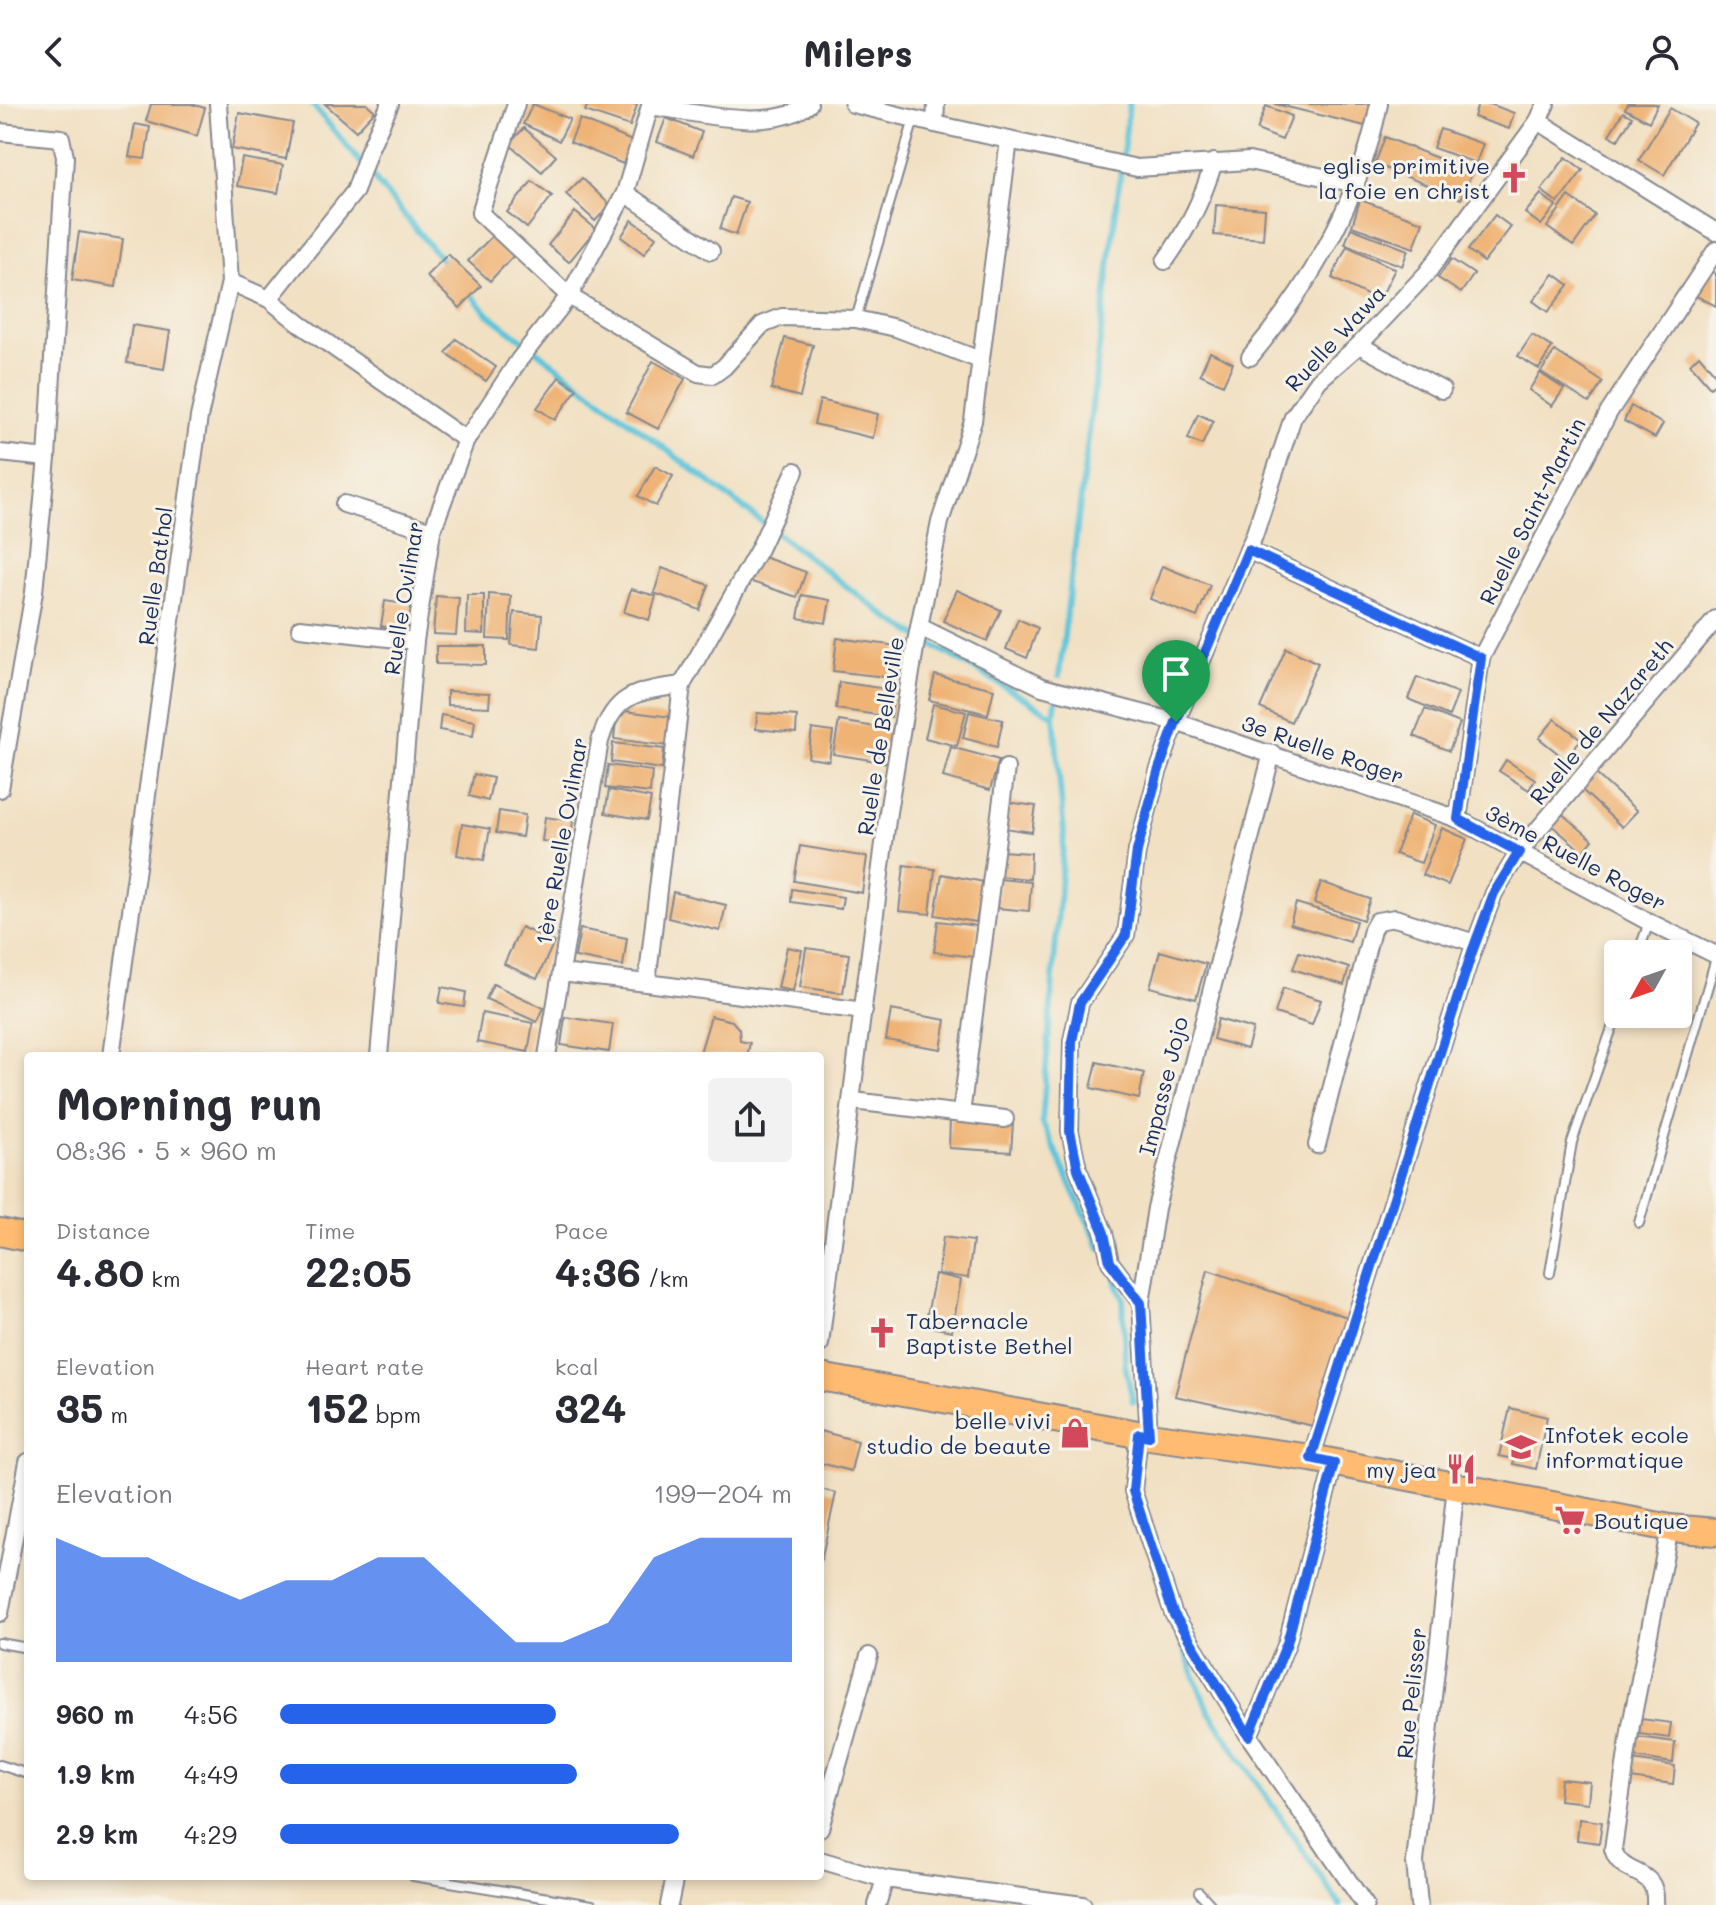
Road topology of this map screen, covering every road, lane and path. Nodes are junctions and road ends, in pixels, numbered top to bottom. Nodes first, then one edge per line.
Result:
1 (218, 104) edge
2 (390, 104) edge
3 (516, 104) edge
4 (809, 104) edge
5 (853, 104) edge
6 (936, 104) edge
7 (1379, 104) edge
8 (1546, 104) edge
9 (651, 105) edge
10 (914, 119) junction
11 (1538, 121) junction
12 (935, 124) junction
13 (0, 132) edge
14 (1009, 140) junction
15 (1214, 162) junction
16 (1356, 184) junction
17 (625, 193) junction
18 (1716, 232) edge
19 (1716, 250) edge
20 (711, 251) dead end
21 (1165, 261) dead end
22 (230, 282) junction
23 (569, 296) junction
24 (269, 299) junction
25 (856, 319) junction
26 (1359, 345) junction
27 (1250, 357) dead end
28 (980, 360) junction
29 (1442, 390) dead end
30 (466, 440) junction
31 (0, 453) edge
32 (47, 458) junction
33 (795, 471) dead end
34 (344, 504) dead end
35 (432, 531) junction
36 (1248, 550) junction
37 (1716, 619) edge
38 (300, 628) dead end
39 (918, 634) junction
40 (415, 641) junction
41 (1481, 658) junction
42 (682, 685) junction
43 (1176, 722) junction
44 (1272, 753) junction
45 (1006, 768) dead end
46 (0, 789) edge
47 (1458, 819) junction
48 (1519, 852) junction
49 (1649, 922) junction
50 (1643, 940) edge
51 (1475, 943) junction
52 (1716, 956) edge
53 (561, 973) junction
54 (647, 983) junction
55 (864, 1011) junction
56 (1612, 1028) edge
57 (112, 1052) edge
58 (379, 1052) edge
59 (548, 1052) edge
60 (853, 1101) junction
61 (961, 1114) junction
62 (1005, 1119) dead end
63 (1317, 1145) dead end
64 (1639, 1223) dead end
65 (0, 1232) edge
66 (24, 1237) edge
67 (1550, 1273) dead end
68 (1141, 1303) junction
69 (824, 1315) edge
70 (824, 1378) edge
71 (1144, 1435) junction
72 (1322, 1460) junction
73 (24, 1484) edge
74 (1456, 1486) junction
75 (1670, 1528) junction
76 (1716, 1532) edge
77 (0, 1613) edge
78 (0, 1643) edge
79 (24, 1647) edge
80 (869, 1656) dead end
81 (1249, 1736) junction
82 (0, 1765) edge
83 (24, 1773) edge
84 (824, 1814) edge
85 (824, 1861) edge
86 (885, 1879) junction
87 (438, 1880) edge
88 (674, 1880) edge
89 (1199, 1892) dead end
90 (592, 1905) edge
91 (669, 1905) edge
92 (877, 1905) edge
93 (1083, 1905) edge
94 (1211, 1905) edge
95 (1365, 1905) edge
96 (1419, 1905) edge
97 (1655, 1905) edge

1 - 22 street, Ruelle Bathol
2 - 24 street
3 - 23 street
4 - 9 street, Ruelle Ovilmar
5 - 10 street
6 - 12 street
7 - 16 street
8 - 11 street, Ruelle Wawa
9 - 17 street, Ruelle Ovilmar
10 - 12 street
10 - 25 lane
11 - 18 street
11 - 26 street, Ruelle Wawa
12 - 14 street
13 - 32 street
14 - 15 street
14 - 28 street, Ruelle de Belleville
15 - 16 street
15 - 21 street
16 - 27 street
17 - 20 street
17 - 23 street, Ruelle Ovilmar
19 - 41 street, Ruelle Saint-Martin
22 - 24 street
22 - 57 street, Ruelle Bathol
23 - 25 street
23 - 30 street, Ruelle Ovilmar
24 - 30 street
25 - 28 street
26 - 29 street
26 - 36 street, Ruelle Wawa
28 - 39 street, Ruelle de Belleville
30 - 35 street, Ruelle Ovilmar
31 - 32 street
32 - 46 street
33 - 42 street
34 - 35 street
35 - 40 street, Ruelle Ovilmar
36 - 41 street
36 - 43 street, Ruelle Wawa
37 - 48 street, Ruelle de Nazareth
38 - 40 street
39 - 43 street, 3e Ruelle Roger
39 - 55 street, Ruelle de Belleville
40 - 58 street, Ruelle Ovilmar
41 - 47 street, Ruelle Saint-Martin
42 - 53 street, 1ère Ruelle Ovilmar
42 - 54 street
43 - 44 street, 3e Ruelle Roger
43 - 68 street, Ruelle Wawa
44 - 47 street, 3e Ruelle Roger
44 - 68 street, Impasse Jojo
45 - 61 street
47 - 48 street, 3ème Ruelle Roger
48 - 49 street, 3ème Ruelle Roger
48 - 51 street, Ruelle de Nazareth
49 - 50 lane
49 - 52 street, 3ème Ruelle Roger
51 - 63 street
51 - 72 street, Ruelle de Nazareth
52 - 64 lane
53 - 54 street
53 - 59 street, 1ère Ruelle Ovilmar
54 - 55 street
55 - 60 street, Ruelle de Belleville
56 - 67 lane
60 - 61 street
60 - 69 street, Ruelle de Belleville
61 - 62 street
65 - 66 main road
68 - 71 street, Impasse Jojo
70 - 71 main road
71 - 72 main road
71 - 81 street, Impasse Jojo
72 - 74 main road
72 - 81 street, Ruelle de Nazareth
73 - 77 street
74 - 75 main road
74 - 96 street, Rue Pelisser
75 - 76 main road
75 - 97 street
78 - 79 lane
80 - 84 street
81 - 95 street, Impasse Jojo
82 - 83 lane
85 - 86 street
86 - 92 street
86 - 93 street
87 - 90 lane
88 - 91 street
89 - 94 lane

